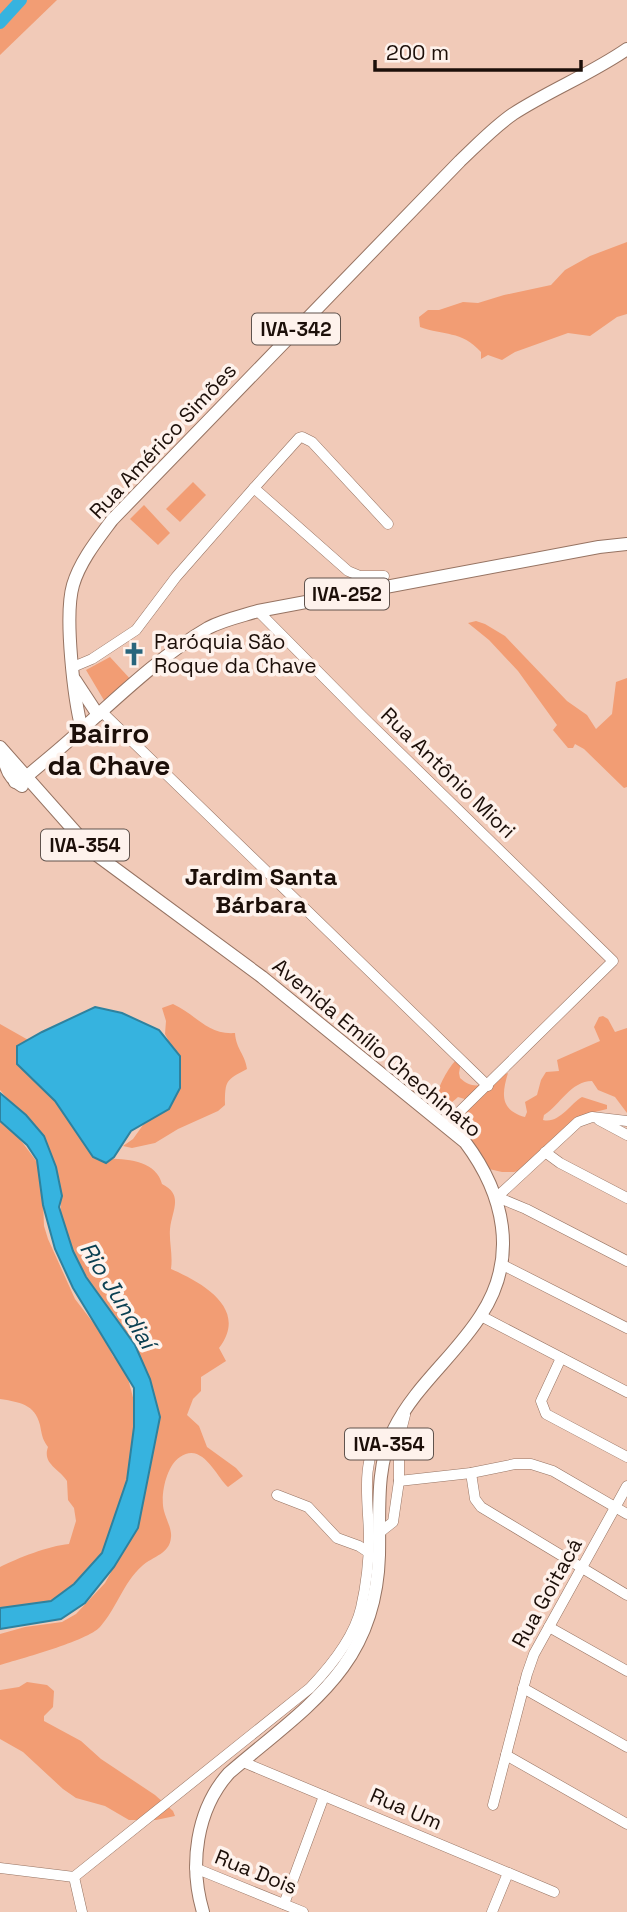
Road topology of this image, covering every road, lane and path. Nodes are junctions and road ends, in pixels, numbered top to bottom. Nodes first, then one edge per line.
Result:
1 (627, 49) edge
2 (254, 488) junction
3 (388, 524) dead end
4 (627, 544) edge
5 (384, 576) dead end
6 (258, 611) junction
7 (74, 673) junction
8 (76, 706) junction
9 (100, 713) junction
10 (82, 730) junction
11 (67, 744) junction
12 (2, 749) edge
13 (21, 779) junction
14 (488, 1086) junction
15 (592, 1117) junction
16 (627, 1121) edge
17 (446, 1125) junction
18 (627, 1135) edge
19 (545, 1152) junction
20 (497, 1197) junction
21 (627, 1198) edge
22 (627, 1261) edge
23 (501, 1264) junction
24 (481, 1316) junction
25 (627, 1328) edge
26 (561, 1358) junction
27 (627, 1392) edge
28 (406, 1411) junction
29 (391, 1437) junction
30 (627, 1457) edge
31 (471, 1473) junction
32 (399, 1481) junction
33 (627, 1486) edge
34 (277, 1494) dead end
35 (616, 1507) junction
36 (627, 1514) edge
37 (379, 1533) junction
38 (368, 1552) junction
39 (581, 1570) junction
40 (627, 1595) edge
41 (549, 1627) junction
42 (627, 1671) edge
43 (523, 1688) junction
44 (627, 1747) edge
45 (506, 1755) junction
46 (243, 1762) junction
47 (212, 1769) junction
48 (229, 1773) junction
49 (324, 1796) junction
50 (493, 1805) dead end
51 (627, 1824) edge
52 (0, 1868) edge
53 (195, 1868) junction
54 (508, 1873) junction
55 (74, 1877) junction
56 (554, 1892) dead end
57 (284, 1904) junction
58 (82, 1912) edge
59 (203, 1912) edge
60 (303, 1912) edge
61 (492, 1912) edge

1 - 7 main road, Rua Américo Simões / IVA-342
2 - 3 street
2 - 5 street
2 - 7 street
4 - 6 main road, IVA-252
6 - 9 main road, IVA-252
6 - 14 street, Rua Antônio Miori
7 - 8 main road, Rua Américo Simões
7 - 9 main road
8 - 10 main road, Rua Américo Simões
8 - 11 main road
9 - 10 main road, IVA-252
9 - 14 street
10 - 11 main road, IVA-252
11 - 13 main road, IVA-252
12 - 13 main road
13 - 17 main road, Avenida Emílio Chechinato / IVA-354
14 - 17 street
15 - 16 street
15 - 18 street
15 - 19 street
17 - 20 main road, Avenida Emílio Chechinato / IVA-354
19 - 20 street
19 - 21 street
20 - 22 street
20 - 23 main road, Avenida Emílio Chechinato / IVA-354
23 - 24 main road, Avenida Emílio Chechinato / IVA-354
23 - 25 street
24 - 26 street
24 - 28 main road, Avenida Emílio Chechinato / IVA-354
26 - 27 street
26 - 30 street
28 - 29 main road, Avenida Emílio Chechinato / IVA-354
28 - 32 street
29 - 37 main road, Avenida Emílio Chechinato / IVA-354
29 - 38 street
31 - 32 street
31 - 35 street
31 - 39 street
32 - 37 street
33 - 35 street, Rua Goitacá
34 - 38 street
35 - 36 street
35 - 39 street, Rua Goitacá
37 - 46 main road, Avenida Emílio Chechinato / IVA-354
38 - 47 street
39 - 40 street
39 - 41 street, Rua Goitacá
41 - 42 street
41 - 43 street, Rua Goitacá
43 - 44 street
43 - 45 street, Rua Goitacá
45 - 50 street, Rua Goitacá
45 - 51 street
46 - 48 main road, Avenida Emílio Chechinato / IVA-354
46 - 49 street, Rua Um
47 - 48 street
47 - 55 street
48 - 53 main road, Avenida Emílio Chechinato / IVA-354
49 - 54 street, Rua Um
49 - 57 street
52 - 55 street
53 - 57 street, Rua Dois
53 - 59 main road, Avenida Emílio Chechinato / IVA-354
54 - 56 street, Rua Um
54 - 61 street
55 - 58 street
57 - 60 street, Rua Dois

